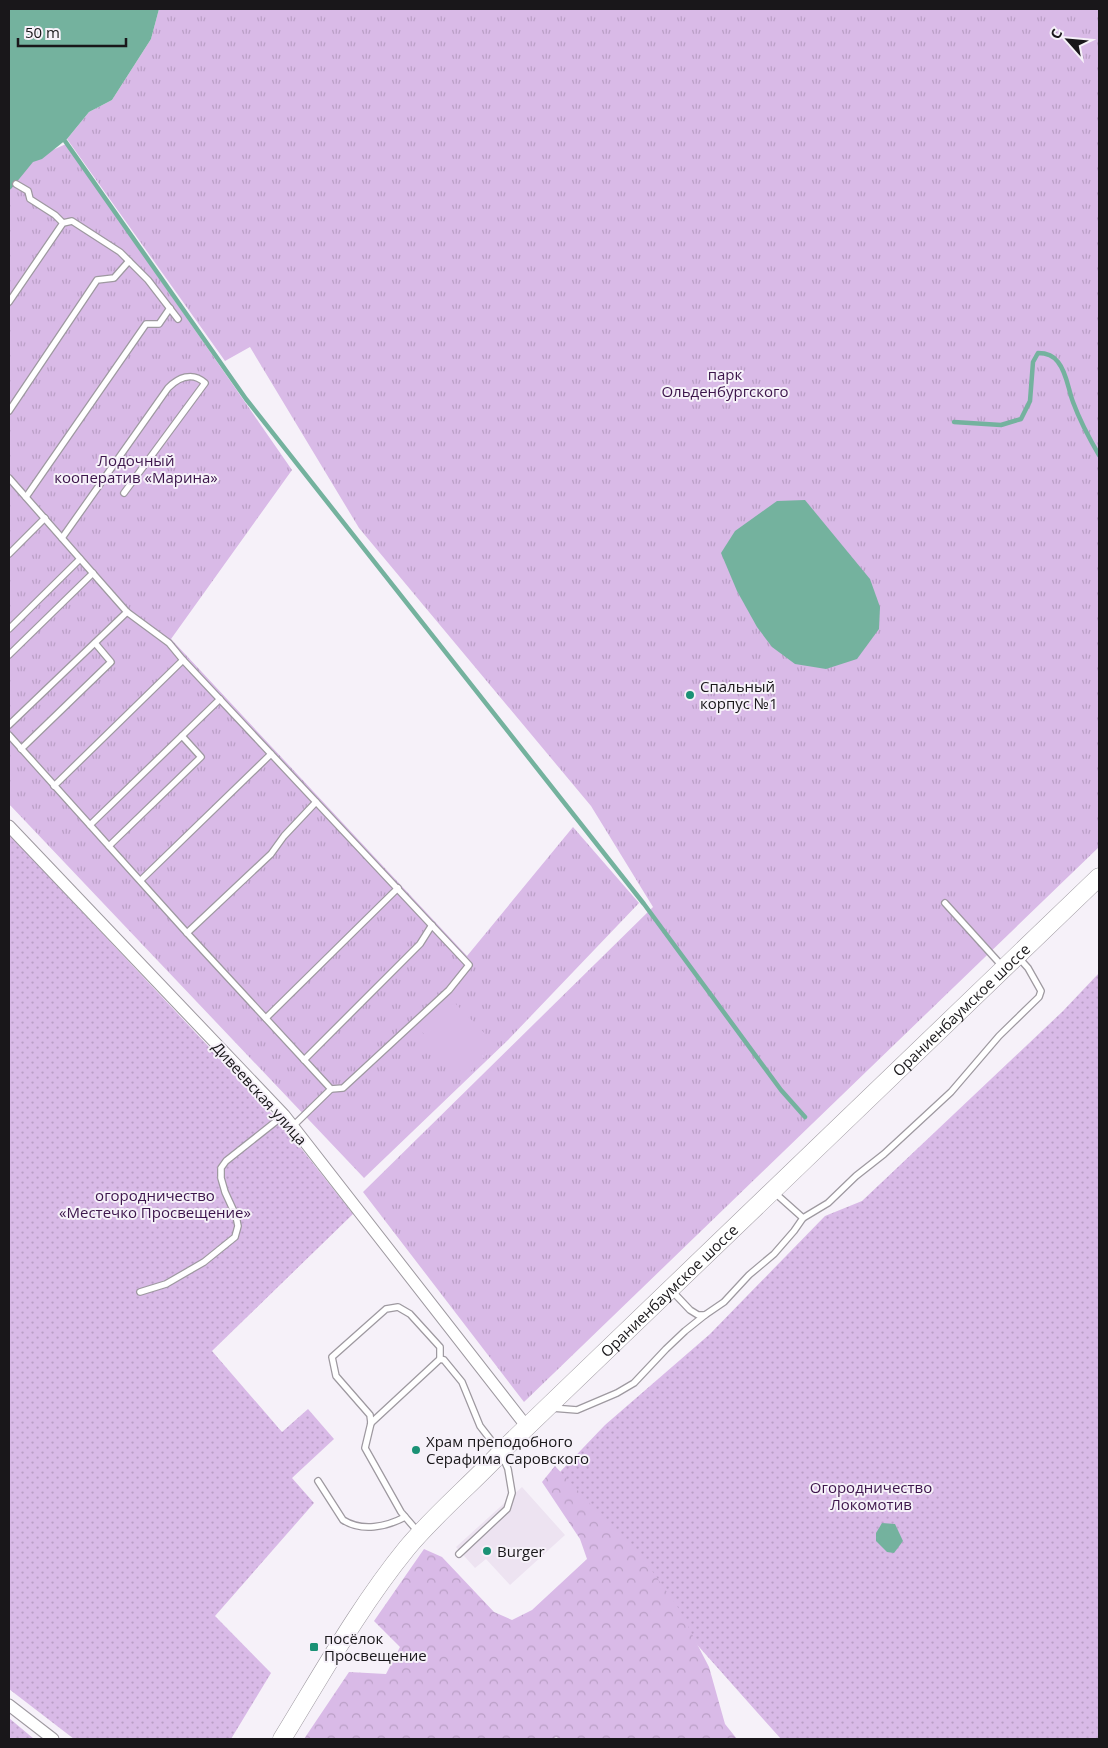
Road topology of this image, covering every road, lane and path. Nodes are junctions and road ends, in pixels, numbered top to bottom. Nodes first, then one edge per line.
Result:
1 (16, 184) dead end
2 (63, 223) junction
3 (129, 261) junction
4 (9, 302) edge
5 (170, 308) junction
6 (178, 319) dead end
7 (9, 411) edge
8 (9, 479) edge
9 (124, 493) dead end
10 (26, 497) junction
11 (45, 518) junction
12 (62, 538) junction
13 (9, 554) edge
14 (80, 559) junction
15 (93, 573) junction
16 (127, 612) junction
17 (9, 628) edge
18 (95, 643) junction
19 (9, 655) edge
20 (183, 660) junction
21 (220, 699) junction
22 (9, 725) edge
23 (9, 735) edge
24 (182, 736) junction
25 (22, 749) junction
26 (271, 754) junction
27 (54, 786) junction
28 (316, 802) junction
29 (90, 825) junction
30 (9, 826) edge
31 (109, 846) junction
32 (1099, 877) edge
33 (141, 880) junction
34 (398, 888) junction
35 (945, 903) dead end
36 (432, 925) junction
37 (187, 934) junction
38 (1011, 962) junction
39 (266, 1018) junction
40 (304, 1060) junction
41 (331, 1089) junction
42 (284, 1115) junction
43 (292, 1126) junction
44 (773, 1191) junction
45 (803, 1218) junction
46 (671, 1289) junction
47 (140, 1292) dead end
48 (705, 1315) junction
49 (440, 1359) junction
50 (548, 1407) junction
51 (371, 1423) junction
52 (527, 1427) junction
53 (501, 1453) junction
54 (318, 1481) dead end
55 (405, 1517) junction
56 (420, 1534) junction
57 (459, 1554) dead end
58 (9, 1705) edge
59 (53, 1739) edge
60 (282, 1739) edge

1 - 2 lane
2 - 3 lane
2 - 4 lane
3 - 5 lane
3 - 7 lane
5 - 6 lane
5 - 10 lane
8 - 10 lane
9 - 12 lane
10 - 11 lane
11 - 12 lane
11 - 13 lane
12 - 14 lane
14 - 15 lane
14 - 17 lane
15 - 16 lane
15 - 19 lane
16 - 18 lane
16 - 20 lane
18 - 22 lane
18 - 25 lane
20 - 21 lane
20 - 27 lane
21 - 24 lane
21 - 26 lane
23 - 25 lane
24 - 29 lane
24 - 31 lane
25 - 27 lane
26 - 28 lane
26 - 33 lane
27 - 29 lane
28 - 34 lane
28 - 37 lane
29 - 31 lane
30 - 42 street, Дивеевская улица
31 - 33 lane
32 - 38 main road, Ораниенбаумское шоссе
33 - 37 lane
34 - 36 lane
34 - 39 lane
35 - 38 lane
36 - 40 lane
36 - 41 lane
37 - 39 lane
38 - 44 main road, Ораниенбаумское шоссе
38 - 45 lane
39 - 40 lane
40 - 41 lane
41 - 43 lane
42 - 43 street, Дивеевская улица
42 - 47 lane
43 - 52 street, Дивеевская улица
44 - 45 lane
44 - 46 main road, Ораниенбаумское шоссе
45 - 48 lane
46 - 48 lane
46 - 50 main road, Ораниенбаумское шоссе
48 - 50 lane
49 - 51 lane
49 - 51 lane
49 - 53 lane
50 - 52 main road, Ораниенбаумское шоссе
51 - 55 lane
52 - 53 main road, Ораниенбаумское шоссе
53 - 56 main road, Ораниенбаумское шоссе
53 - 57 lane
54 - 55 lane
55 - 56 lane
56 - 60 main road, Ораниенбаумское шоссе
58 - 59 street

